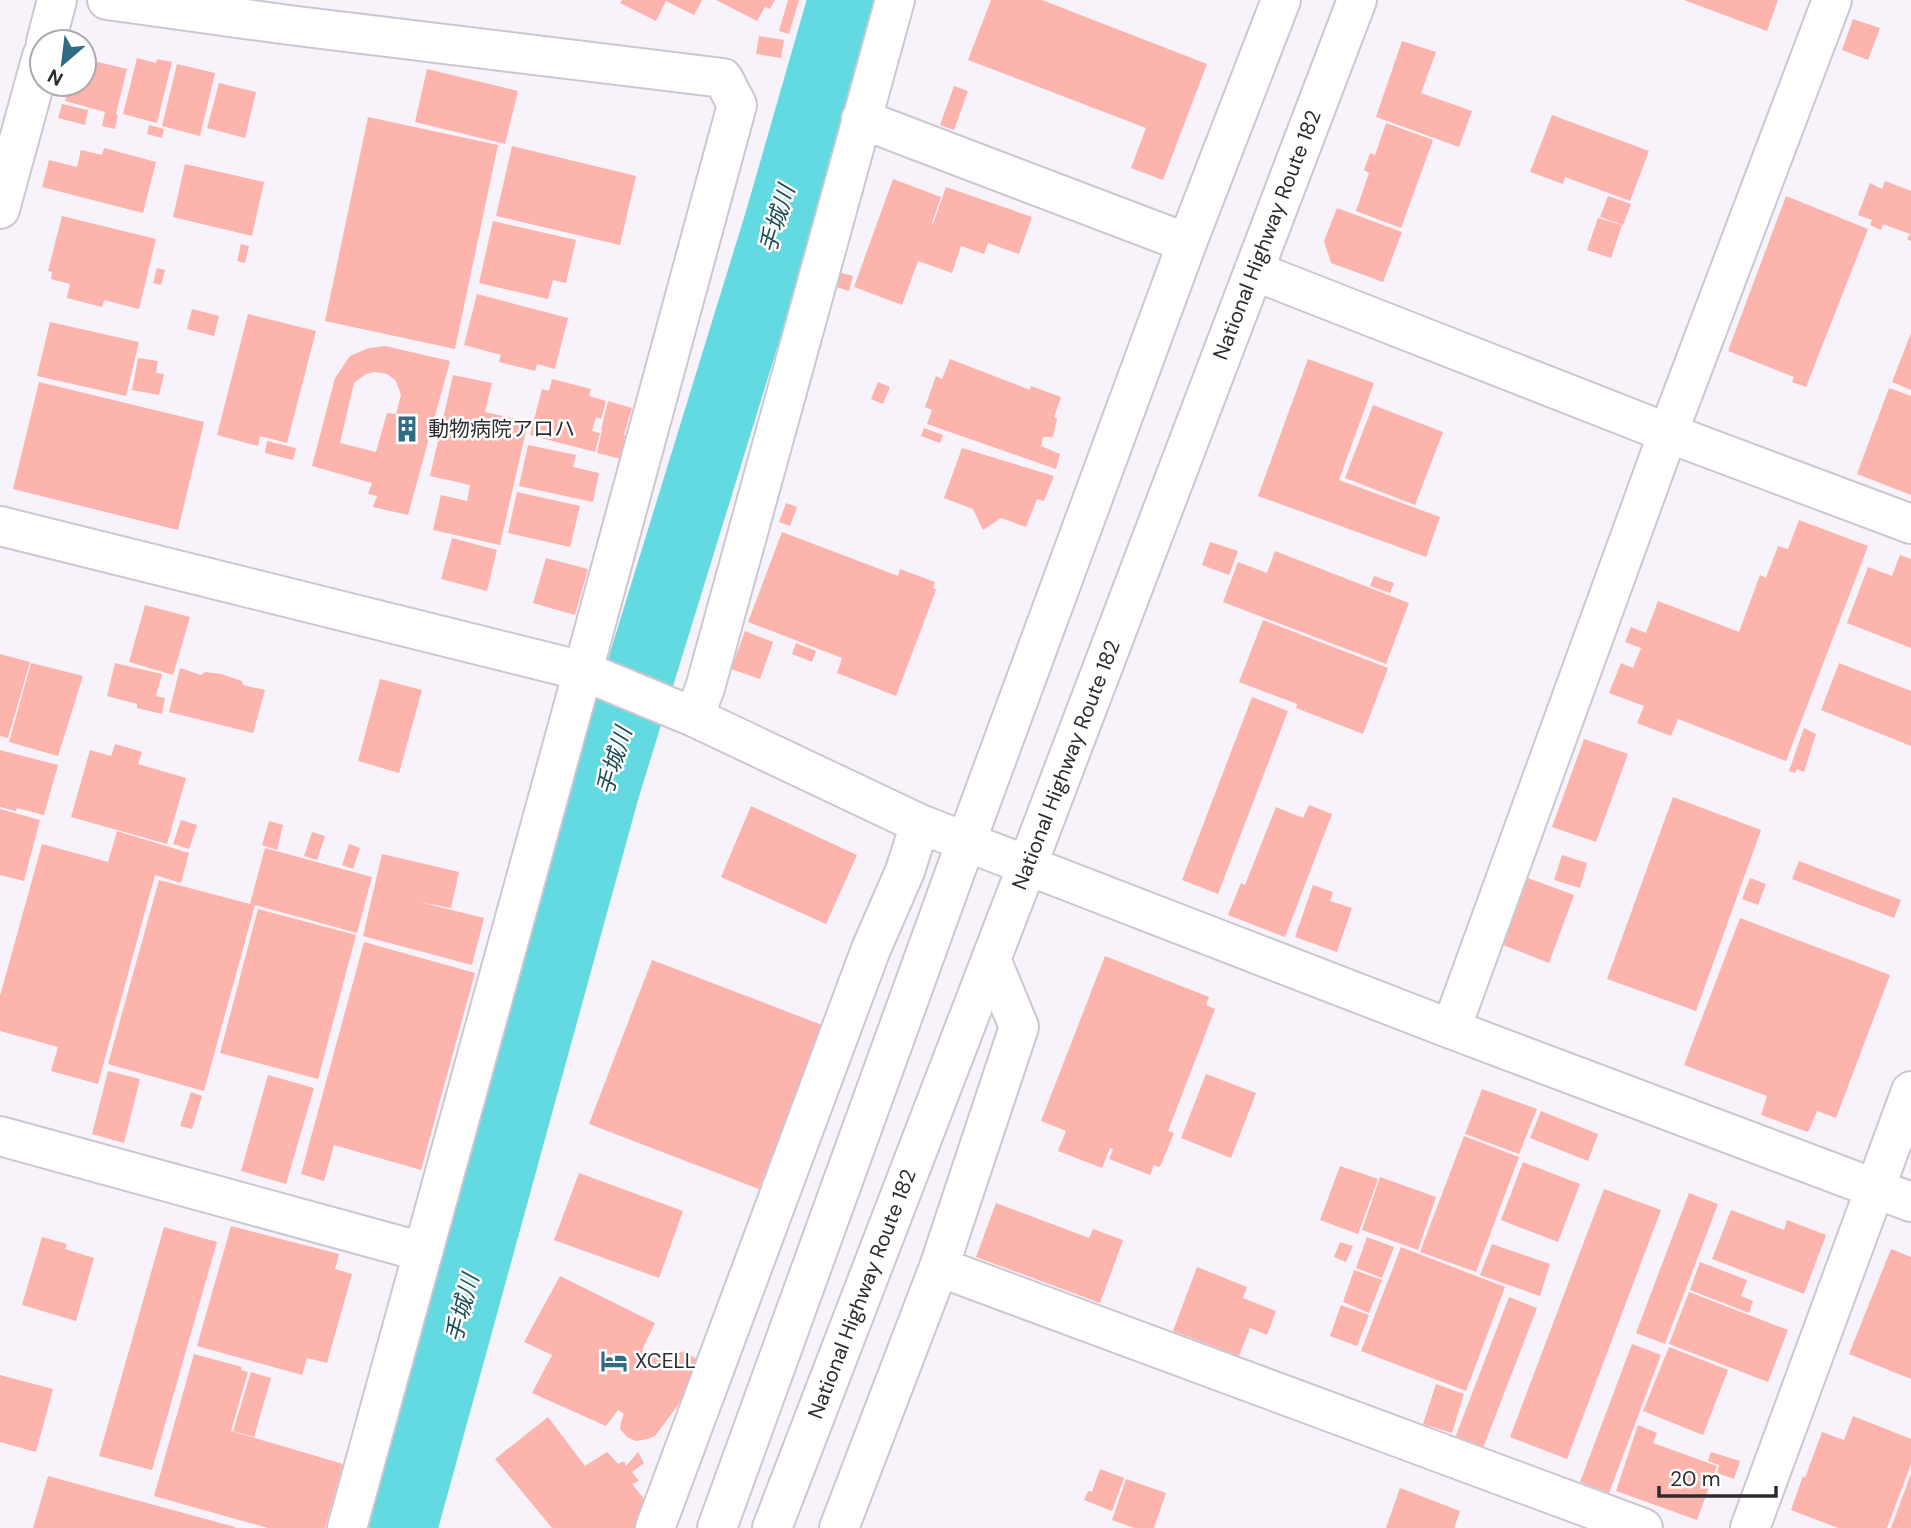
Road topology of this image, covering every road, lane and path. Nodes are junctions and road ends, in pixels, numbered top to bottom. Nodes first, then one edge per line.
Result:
1 (57, 0) edge
2 (107, 0) edge
3 (895, 0) edge
4 (1281, 0) edge
5 (1357, 0) edge
6 (1832, 0) edge
7 (50, 28) edge
8 (30, 98) edge
9 (861, 119) junction
10 (0, 209) edge
11 (1187, 243) junction
12 (1254, 271) junction
13 (1668, 433) junction
14 (1911, 524) edge
15 (0, 526) edge
16 (593, 675) junction
17 (685, 713) junction
18 (920, 824) junction
19 (966, 842) junction
20 (1027, 866) junction
21 (991, 959) junction
22 (1451, 1029) junction
23 (1911, 1091) edge
24 (0, 1136) edge
25 (1874, 1188) junction
26 (1911, 1202) edge
27 (423, 1252) junction
28 (939, 1267) junction
29 (347, 1528) edge
30 (655, 1528) edge
31 (717, 1528) edge
32 (772, 1528) edge
33 (839, 1528) edge
34 (1643, 1528) edge
35 (1750, 1528) edge

1 - 7 main road
2 - 16 main road
3 - 9 main road
4 - 11 main road
5 - 12 main road, National Highway Route 182
6 - 13 main road
8 - 10 main road
9 - 11 main road
9 - 17 main road
11 - 19 main road
12 - 13 main road
12 - 20 main road, National Highway Route 182
13 - 14 main road
13 - 22 main road
15 - 16 main road
16 - 17 main road
16 - 27 main road
17 - 18 main road
18 - 19 main road
18 - 30 main road
19 - 20 main road
19 - 31 main road
20 - 21 main road, National Highway Route 182
20 - 22 main road
21 - 28 main road
21 - 32 main road, National Highway Route 182
22 - 25 main road
23 - 25 main road
24 - 27 main road
25 - 26 main road
25 - 35 main road
27 - 29 main road
28 - 33 main road
28 - 34 main road

